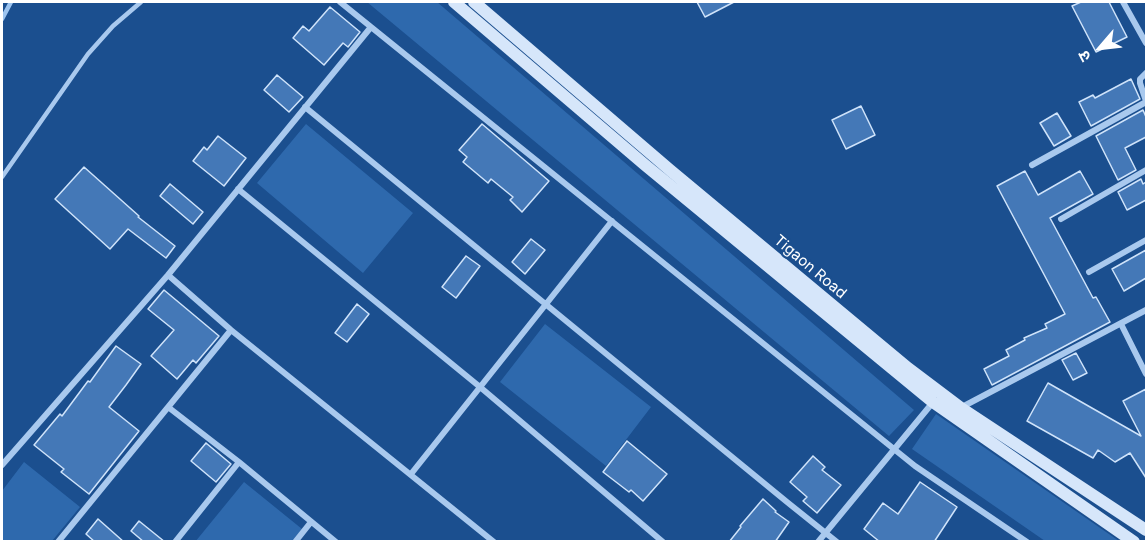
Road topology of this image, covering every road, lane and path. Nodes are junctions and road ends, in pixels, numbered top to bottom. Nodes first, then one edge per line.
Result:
1 (141, 2) edge
2 (339, 2) edge
3 (454, 2) edge
4 (474, 2) edge
5 (1124, 2) edge
6 (370, 27) junction
7 (1146, 43) edge
8 (1146, 73) edge
9 (1146, 101) edge
10 (305, 107) junction
11 (1032, 165) dead end
12 (1146, 170) edge
13 (2, 177) edge
14 (238, 189) junction
15 (1061, 219) dead end
16 (612, 221) junction
17 (1146, 240) edge
18 (1089, 272) dead end
19 (168, 275) junction
20 (546, 304) junction
21 (1146, 310) edge
22 (1121, 324) junction
23 (231, 330) junction
24 (1146, 374) edge
25 (480, 387) junction
26 (937, 398) junction
27 (168, 407) junction
28 (961, 408) junction
29 (894, 448) junction
30 (239, 462) junction
31 (2, 465) edge
32 (411, 474) junction
33 (311, 522) junction
34 (1146, 530) edge
35 (825, 533) junction
36 (58, 542) edge
37 (175, 542) edge
38 (295, 542) edge
39 (336, 542) edge
40 (494, 542) edge
41 (663, 542) edge
42 (818, 542) edge
43 (837, 542) edge
44 (1027, 542) edge
45 (1134, 542) edge

1 - 13 lane
2 - 6 street
3 - 26 street
4 - 26 street, Tigaon Road
5 - 7 street
6 - 10 street
6 - 16 street
8 - 9 street
9 - 11 street
10 - 14 street
10 - 20 street
12 - 15 street
14 - 19 street
14 - 25 street
16 - 20 street
16 - 29 street
17 - 18 street
19 - 23 street
19 - 31 street
20 - 25 street
20 - 35 street
21 - 22 street
22 - 24 street
22 - 28 street
23 - 27 street
23 - 32 street
25 - 32 street
25 - 41 street
26 - 28 street, Tigaon Road
26 - 29 street
26 - 45 street
27 - 30 street
27 - 36 street
28 - 34 street, Tigaon Road
29 - 35 street
29 - 44 street
30 - 33 street
30 - 37 street
32 - 40 street
33 - 38 street
33 - 39 street
35 - 42 street
35 - 43 street

